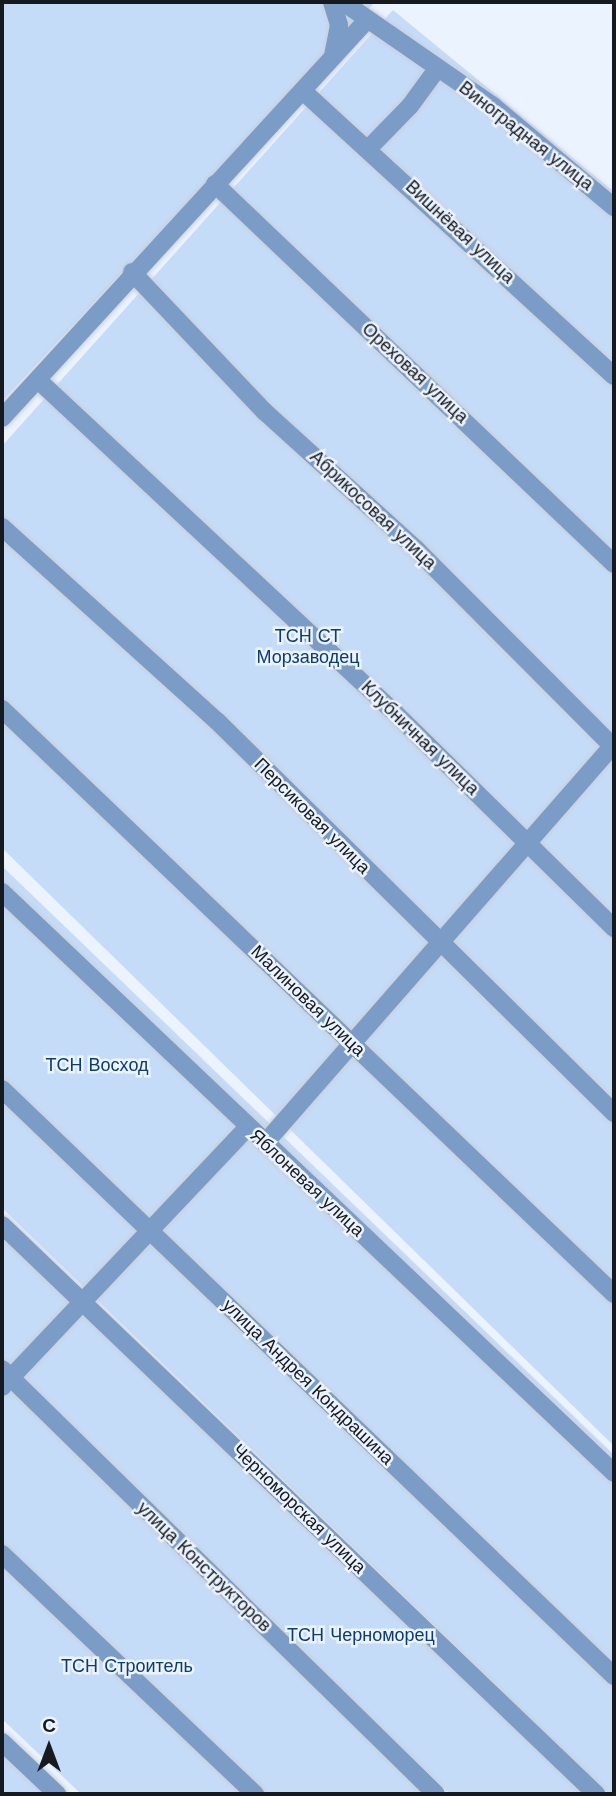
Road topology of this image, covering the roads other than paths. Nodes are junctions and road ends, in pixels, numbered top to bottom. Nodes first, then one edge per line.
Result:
1 (332, 2) edge
2 (343, 2) edge
3 (367, 20) junction
4 (331, 60) junction
5 (437, 69) junction
6 (304, 92) junction
7 (368, 149) junction
8 (215, 184) junction
9 (614, 206) edge
10 (132, 272) junction
11 (614, 376) edge
12 (38, 380) junction
13 (2, 418) edge
14 (2, 527) edge
15 (614, 564) edge
16 (2, 709) edge
17 (614, 746) edge
18 (527, 843) junction
19 (2, 892) edge
20 (614, 928) edge
21 (441, 943) junction
22 (350, 1041) junction
23 (2, 1089) edge
24 (614, 1113) edge
25 (248, 1126) junction
26 (265, 1143) junction
27 (2, 1225) edge
28 (151, 1232) junction
29 (614, 1294) edge
30 (82, 1301) junction
31 (5, 1378) edge
32 (614, 1473) edge
33 (2, 1554) edge
34 (614, 1676) edge
35 (2, 1742) edge
36 (57, 1794) edge
37 (255, 1794) edge
38 (436, 1794) edge
39 (596, 1794) edge

1 - 4 street
2 - 3 street, Виноградная улица
3 - 4 street
3 - 5 street, Виноградная улица
4 - 6 street
5 - 7 street
5 - 9 street, Виноградная улица
6 - 7 street, Вишнёвая улица
6 - 8 street
7 - 11 street, Вишнёвая улица
8 - 10 street
8 - 15 street, Ореховая улица
10 - 12 street
10 - 17 street, Абрикосовая улица
12 - 13 street
12 - 18 street, Клубничная улица
14 - 21 street, Персиковая улица
16 - 22 street, Малиновая улица
17 - 18 street
18 - 20 street, Клубничная улица
18 - 21 street
19 - 25 street, Яблоневая улица
21 - 22 street
21 - 24 street, Персиковая улица
22 - 26 street
22 - 29 street, Малиновая улица
23 - 28 street, улица Андрея Кондрашина
25 - 26 street, Яблоневая улица
25 - 28 street
26 - 32 street, Яблоневая улица
27 - 30 street, Черноморская улица
28 - 30 street
28 - 34 street, улица Андрея Кондрашина
30 - 31 street
30 - 39 street, Черноморская улица
31 - 38 street, улица Конструкторов
33 - 37 street
35 - 36 street

